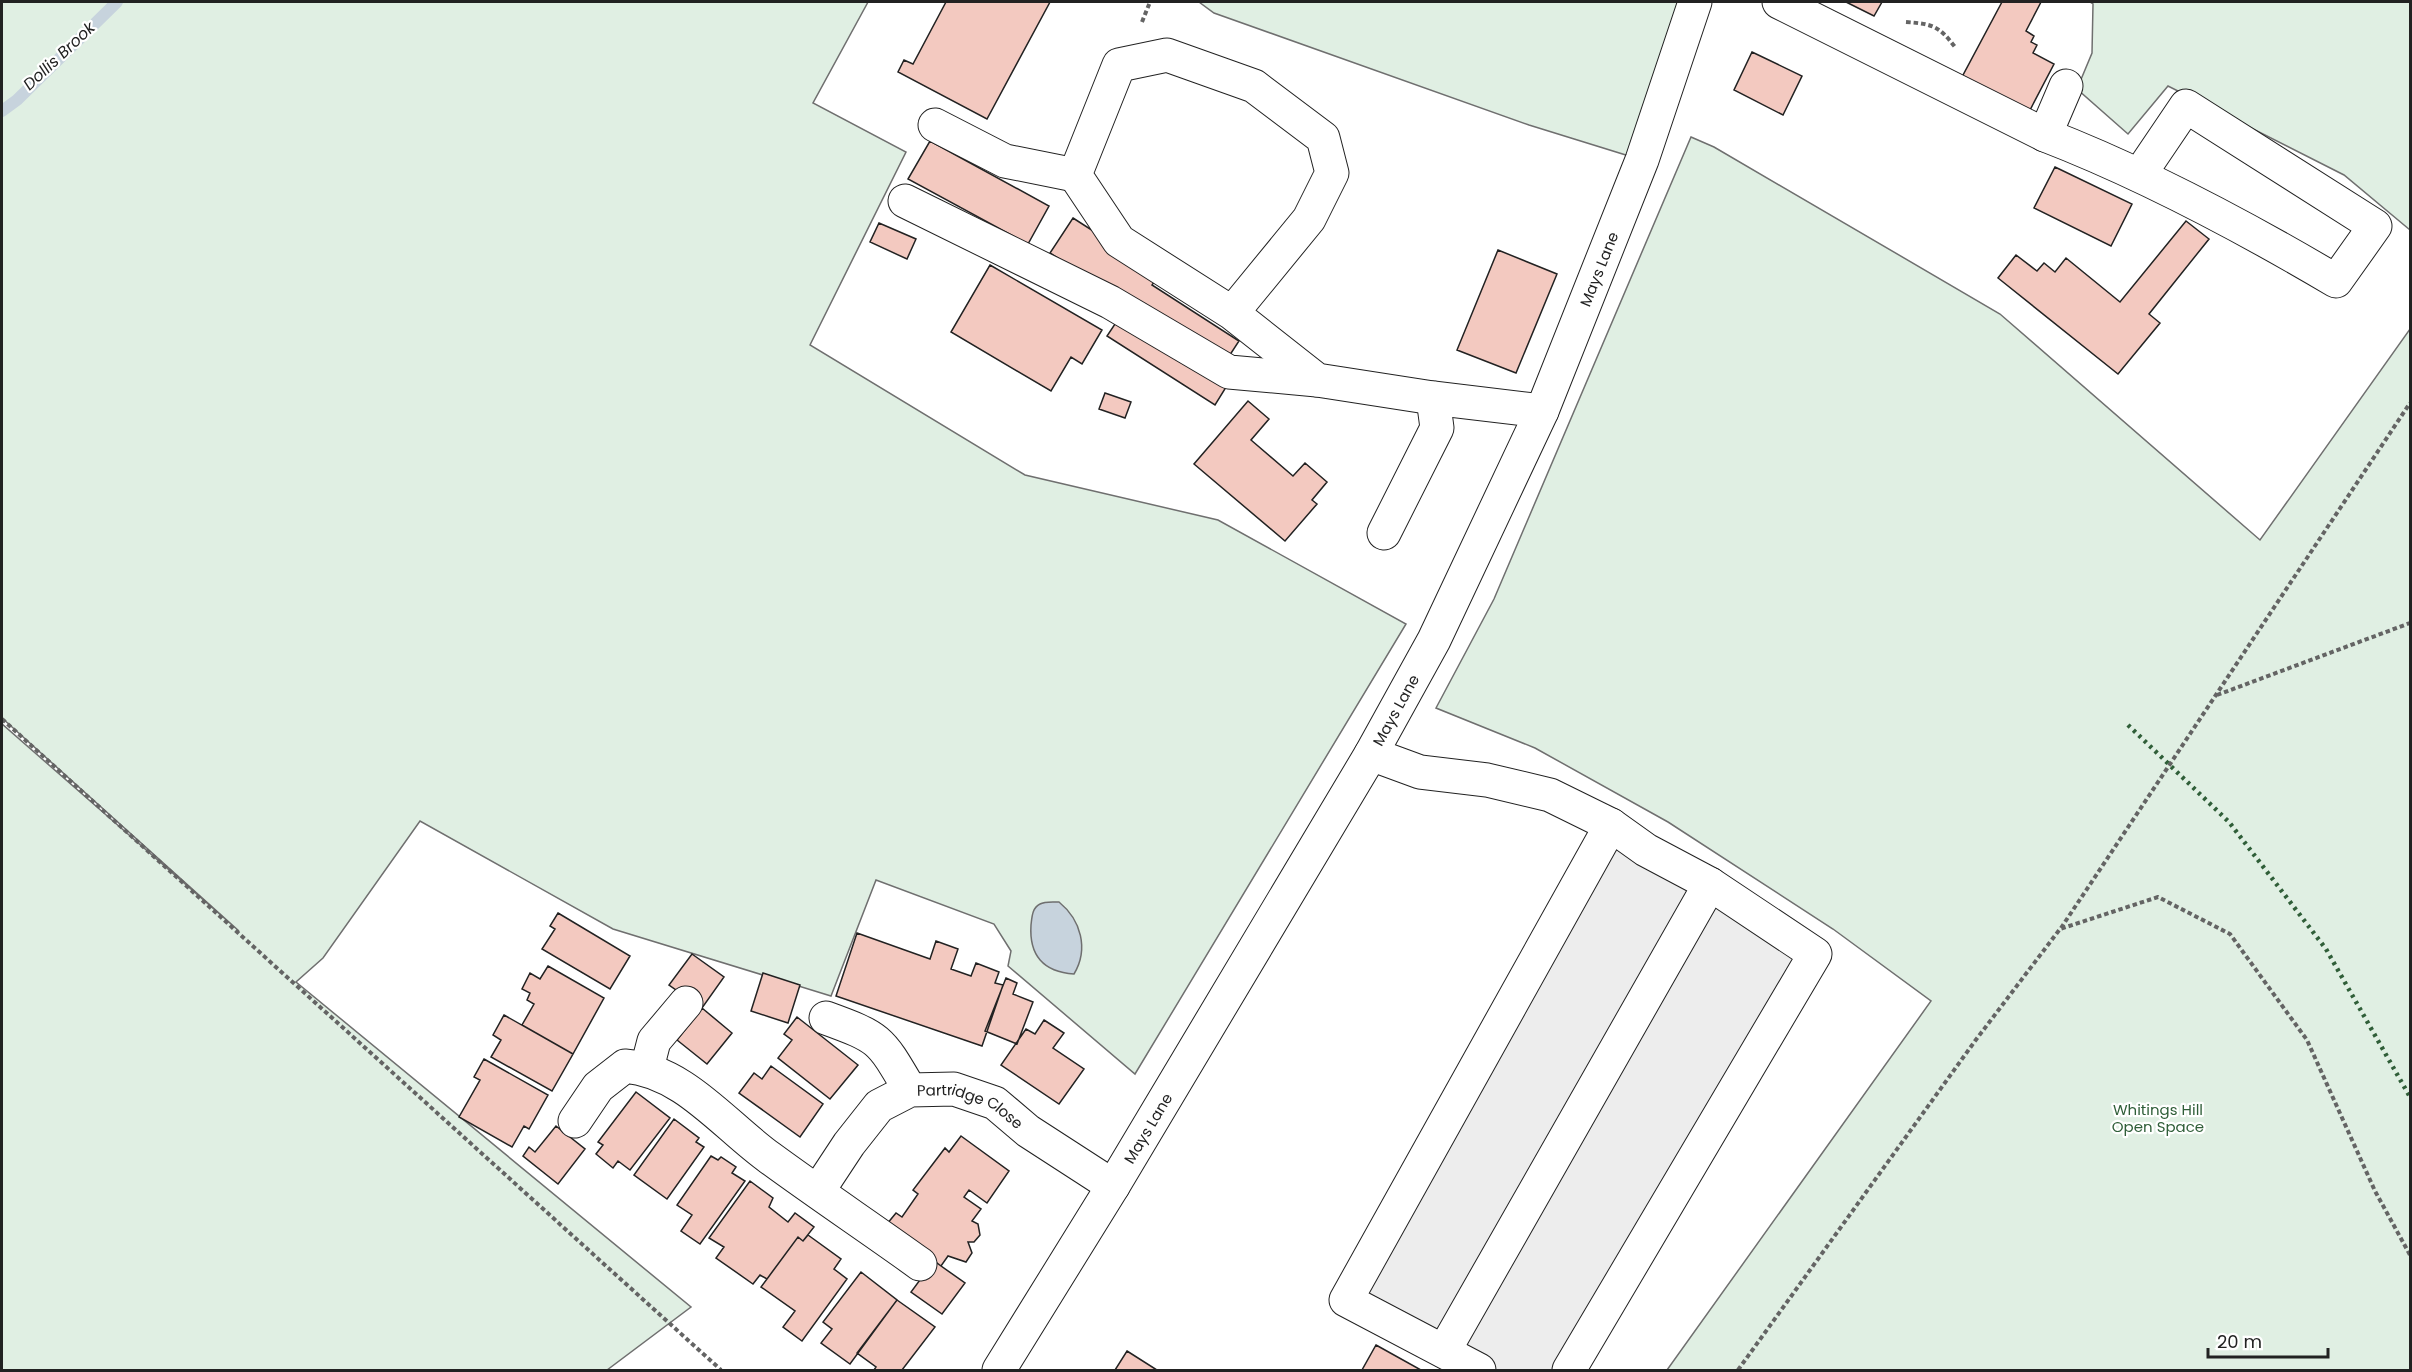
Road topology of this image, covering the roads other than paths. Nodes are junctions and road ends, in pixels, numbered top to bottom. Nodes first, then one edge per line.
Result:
1 (1695, 2) edge
2 (1779, 2) edge
3 (2066, 86) dead end
4 (935, 125) dead end
5 (2045, 135) junction
6 (2140, 174) junction
7 (1075, 175) junction
8 (905, 201) dead end
9 (1232, 313) junction
10 (1317, 380) junction
11 (1433, 398) junction
12 (1542, 411) junction
13 (1384, 533) dead end
14 (1371, 754) junction
15 (1611, 825) junction
16 (1710, 884) junction
17 (686, 1003) dead end
18 (826, 1018) dead end
19 (647, 1068) junction
20 (910, 1090) junction
21 (575, 1121) dead end
22 (1113, 1186) junction
23 (818, 1191) junction
24 (920, 1264) dead end
25 (1444, 1351) junction
26 (999, 1371) edge
27 (1479, 1371) edge
28 (1569, 1371) edge

1 - 12 street, Mays Lane
2 - 5 street
3 - 5 street
4 - 7 street
5 - 6 street
6 - 6 street
7 - 9 street
7 - 9 street
8 - 10 street
9 - 10 street
10 - 11 street
11 - 12 street
11 - 13 street
12 - 14 street, Mays Lane
14 - 15 street
14 - 22 street, Mays Lane
15 - 16 street
15 - 25 street
16 - 25 street
16 - 28 street
17 - 19 street
18 - 20 street
19 - 21 street
19 - 23 street
20 - 22 street, Partridge Close
20 - 23 street, Partridge Close
22 - 26 street, Mays Lane
23 - 24 street
25 - 27 street

